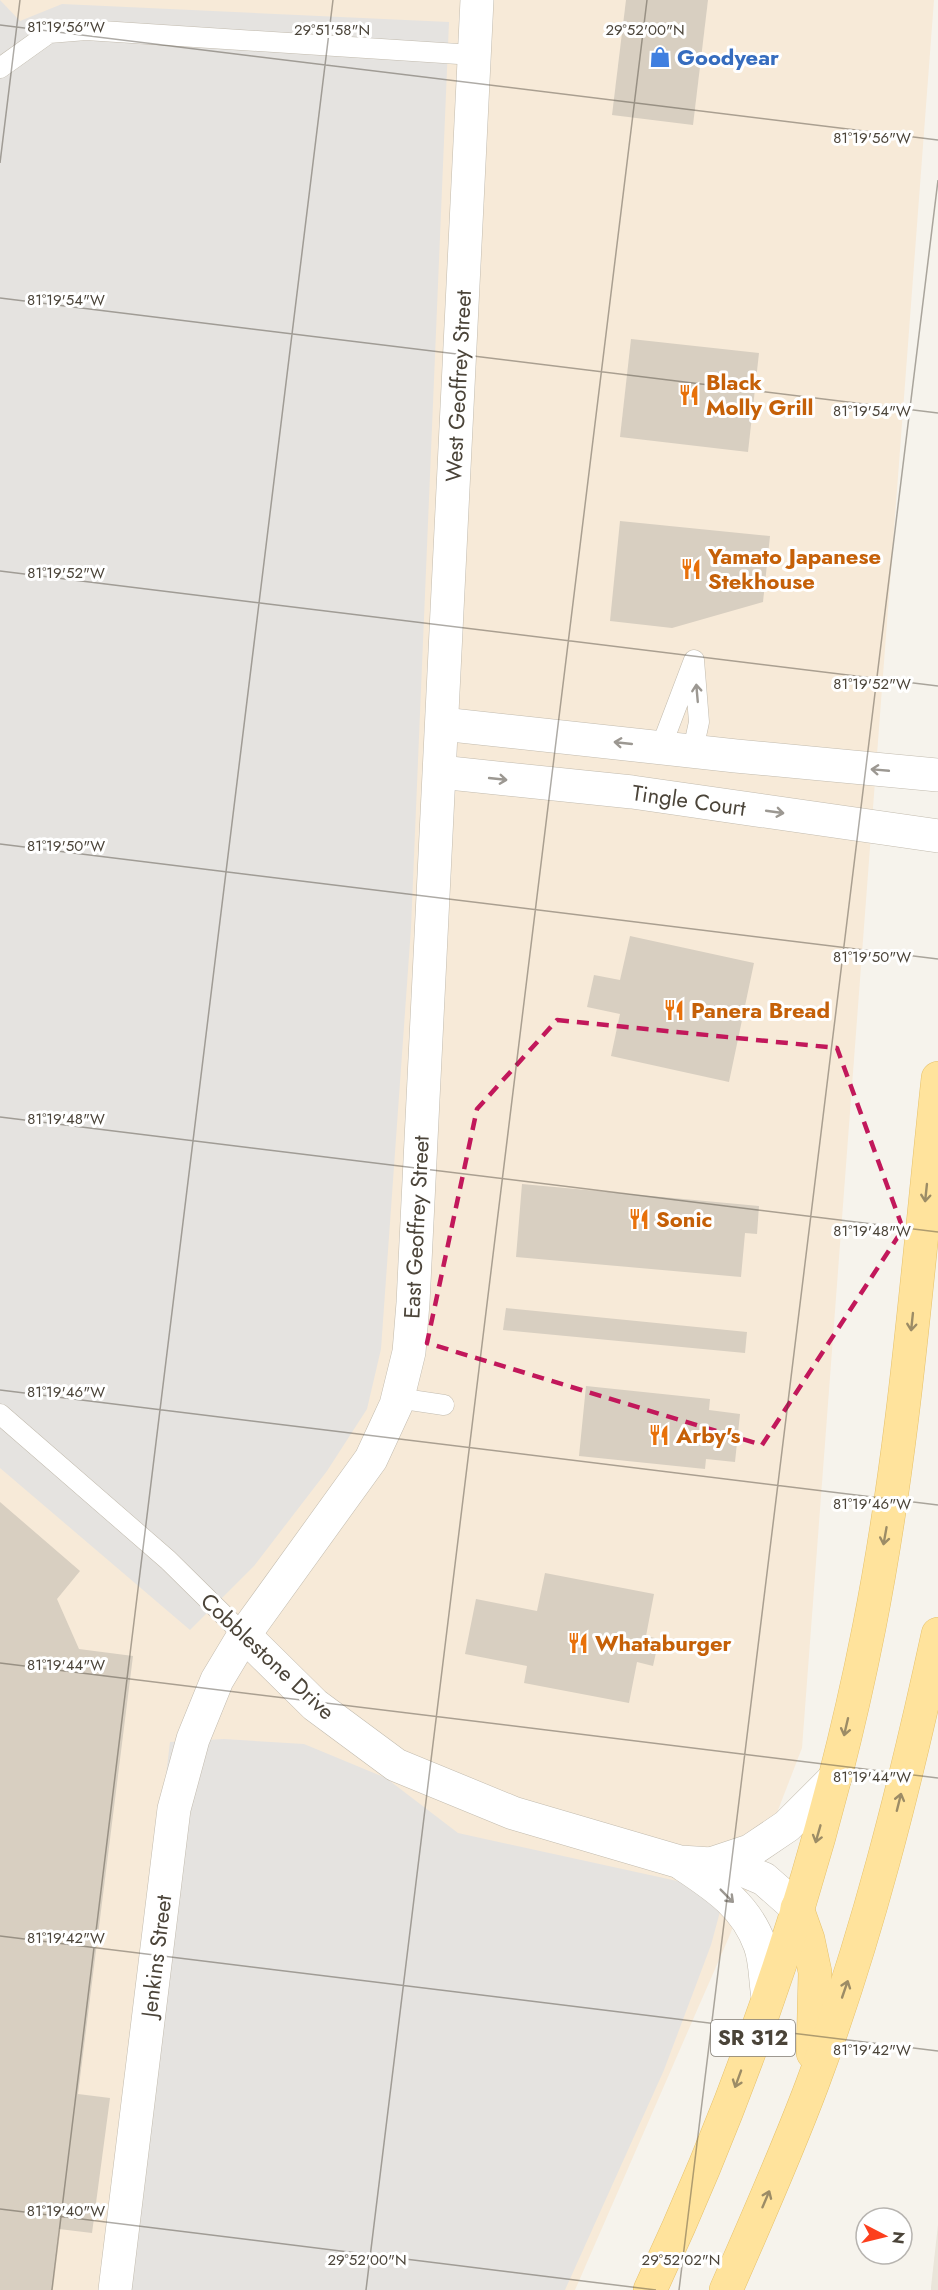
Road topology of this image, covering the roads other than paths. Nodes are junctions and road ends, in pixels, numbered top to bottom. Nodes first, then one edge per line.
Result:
1 (477, 0) edge
2 (474, 55) junction
3 (0, 68) edge
4 (442, 724) junction
5 (661, 747) junction
6 (693, 750) junction
7 (440, 772) junction
8 (938, 775) edge
9 (938, 836) edge
10 (938, 1078) edge
11 (398, 1398) junction
12 (444, 1405) dead end
13 (0, 1414) edge
14 (938, 1634) edge
15 (244, 1635) junction
16 (835, 1778) junction
17 (696, 1863) junction
18 (797, 1908) junction
19 (768, 1997) junction
20 (812, 2084) junction
21 (115, 2290) edge
22 (650, 2290) edge
23 (726, 2290) edge

1 - 2 street, West Geoffrey Street
2 - 3 lane
2 - 4 street, West Geoffrey Street
5 -> 4 street
4 - 7 street, West Geoffrey Street
5 - 6 street
6 -> 5 lane
8 -> 6 street
7 -> 9 street, Tingle Court
7 - 11 street, East Geoffrey Street
10 -> 16 main road, SR 312
11 - 12 lane
11 - 15 street, East Geoffrey Street
13 - 15 lane, Cobblestone Drive
20 -> 14 main road, SR 312
15 - 17 street, Cobblestone Drive
15 - 21 street, Jenkins Street
16 - 17 street
16 -> 18 main road, SR 312
17 - 18 street, Cobblestone Drive
17 -> 19 street, Cobblestone Drive
18 - 19 main road, SR 312
18 - 20 main road
19 -> 22 main road, SR 312
23 -> 20 main road, SR 312

